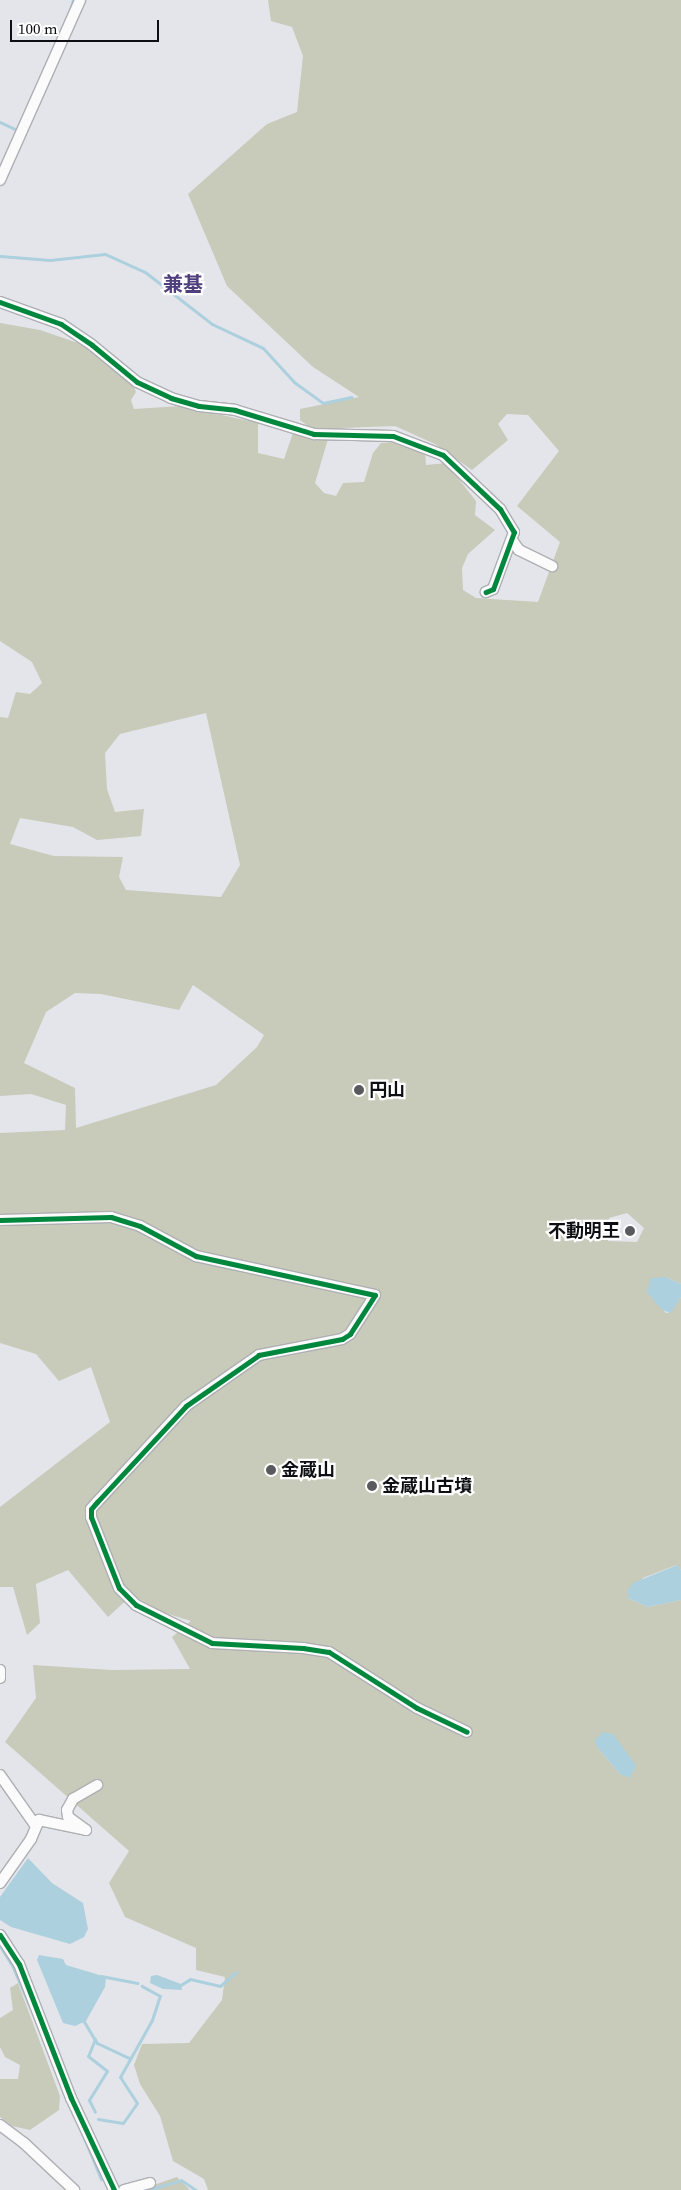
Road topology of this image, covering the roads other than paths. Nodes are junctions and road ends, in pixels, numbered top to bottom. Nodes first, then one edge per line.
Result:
1 (80, 0) edge
2 (0, 180) edge
3 (0, 302) edge
4 (512, 540) junction
5 (552, 566) dead end
6 (486, 592) dead end
7 (0, 1220) edge
8 (0, 1670) edge
9 (0, 1678) edge
10 (467, 1732) dead end
11 (0, 1775) edge
12 (97, 1786) dead end
13 (35, 1825) junction
14 (0, 1883) edge
15 (0, 1936) edge
16 (0, 2125) edge
17 (150, 2183) dead end
18 (74, 2190) edge
19 (114, 2190) edge
20 (124, 2190) edge

1 - 2 street
3 - 4 street
4 - 5 street
4 - 6 street
7 - 10 street
8 - 9 street
11 - 13 street
12 - 13 street
13 - 14 street
15 - 19 street
16 - 18 street
17 - 20 street

